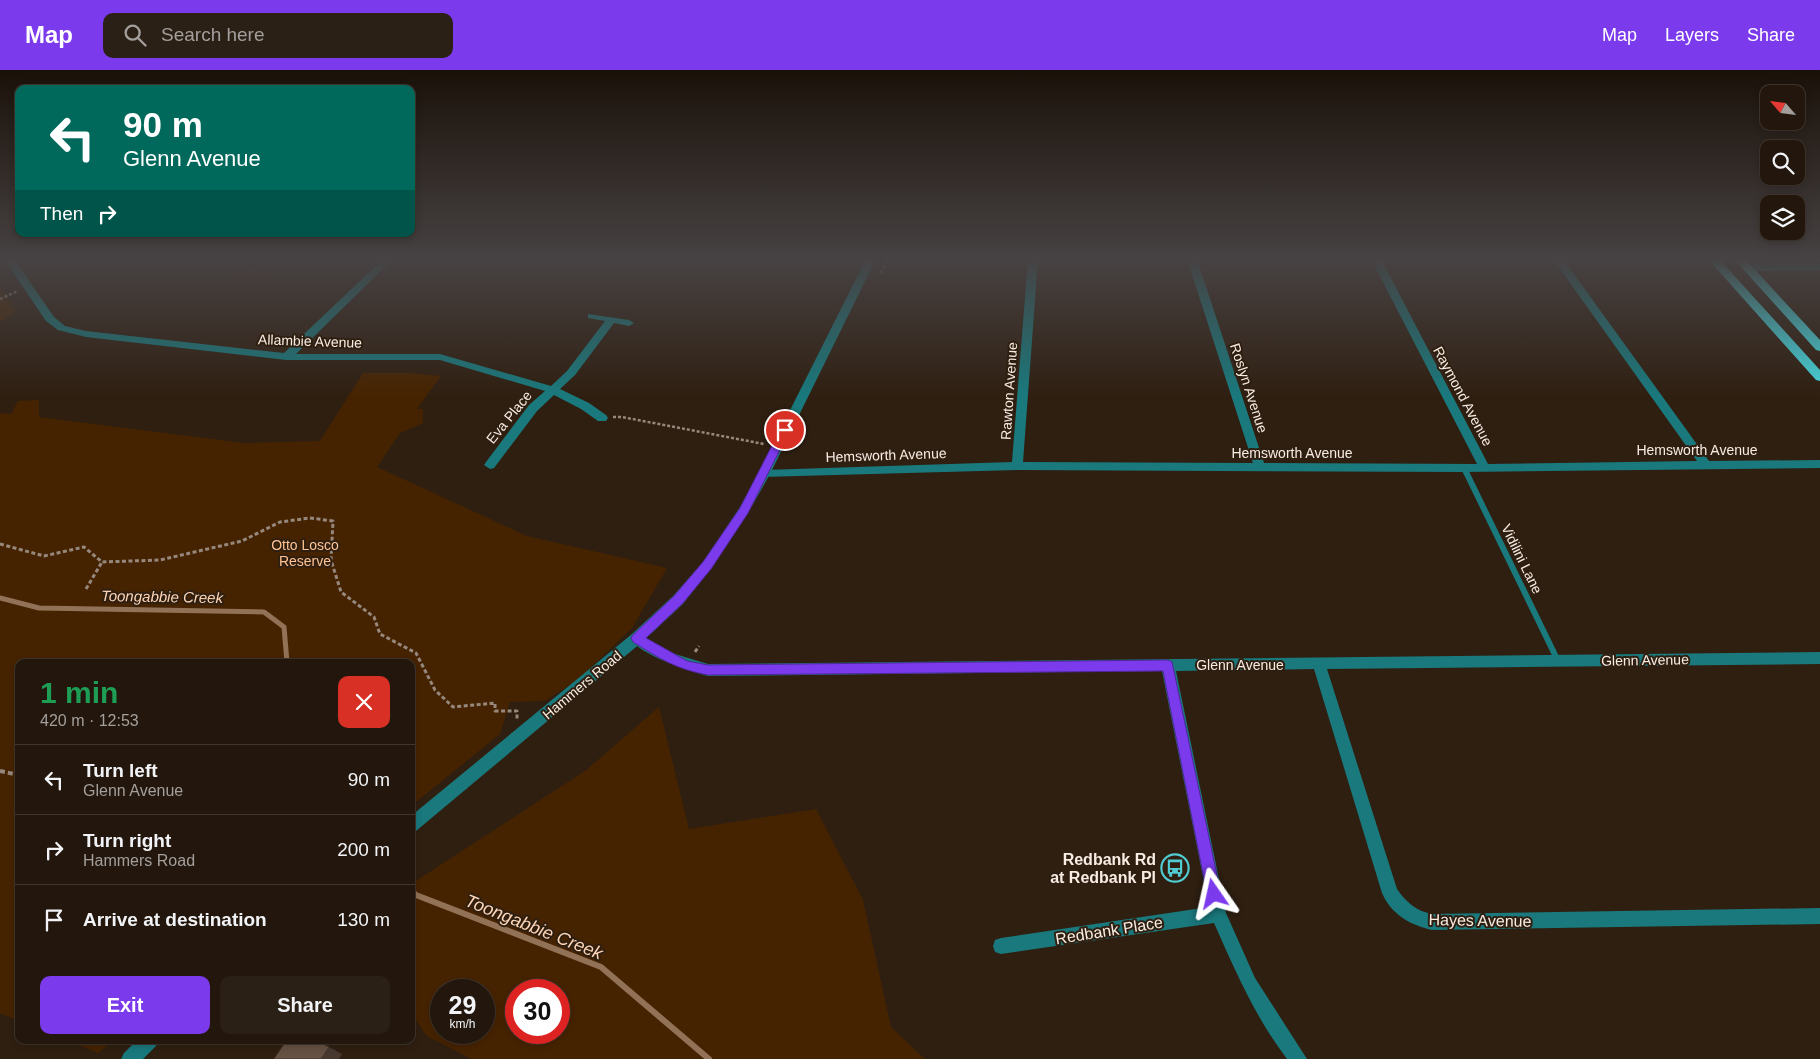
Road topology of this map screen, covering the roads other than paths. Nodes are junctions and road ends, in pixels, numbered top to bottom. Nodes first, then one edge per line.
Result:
1 (40, 305) edge
2 (340, 305) edge
3 (848, 305) edge
4 (1029, 305) edge
5 (1207, 305) edge
6 (1400, 305) edge
7 (1591, 305) edge
8 (1755, 305) edge
9 (1782, 305) edge
10 (592, 316) dead end
11 (611, 320) junction
12 (630, 323) dead end
13 (1820, 347) edge
14 (286, 357) junction
15 (1820, 377) edge
16 (553, 390) junction
17 (602, 418) road end
18 (490, 464) dead end
19 (1820, 464) edge
20 (1706, 465) junction
21 (1017, 466) junction
22 (1484, 467) junction
23 (1260, 468) junction
24 (1464, 468) junction
25 (764, 474) junction
26 (637, 638) junction
27 (1820, 658) edge
28 (1558, 661) junction
29 (1318, 664) junction
30 (1168, 665) junction
31 (415, 823) edge
32 (1218, 914) junction
33 (1820, 916) edge
34 (1000, 946) dead end
35 (146, 1044) edge
36 (130, 1059) edge
37 (1298, 1059) edge

1 - 14 street, Allambie Avenue
2 - 14 street
3 - 25 street, Hammers Road
4 - 21 street, Rawton Avenue
5 - 23 street, Roslyn Avenue
6 - 22 street, Raymond Avenue
7 - 20 street
8 - 15 highway
9 - 13 highway
10 - 11 street
11 - 12 street
11 - 16 street, Eva Place
14 - 16 street, Allambie Avenue
16 - 17 street, Allambie Avenue
16 - 18 street, Eva Place
19 - 20 street, Hemsworth Avenue
20 - 22 street, Hemsworth Avenue
21 - 23 street, Hemsworth Avenue
21 - 25 street, Hemsworth Avenue
22 - 24 street, Hemsworth Avenue
23 - 24 street, Hemsworth Avenue
24 - 28 lane, Vidilini Lane
25 - 26 street, Hammers Road
26 - 30 street, Glenn Avenue
26 - 31 street, Hammers Road
27 - 28 street, Glenn Avenue
28 - 29 street, Glenn Avenue
29 - 30 street, Glenn Avenue
29 - 33 street, Hayes Avenue
30 - 32 street
32 - 34 street, Redbank Place
32 - 37 street
35 - 36 street

